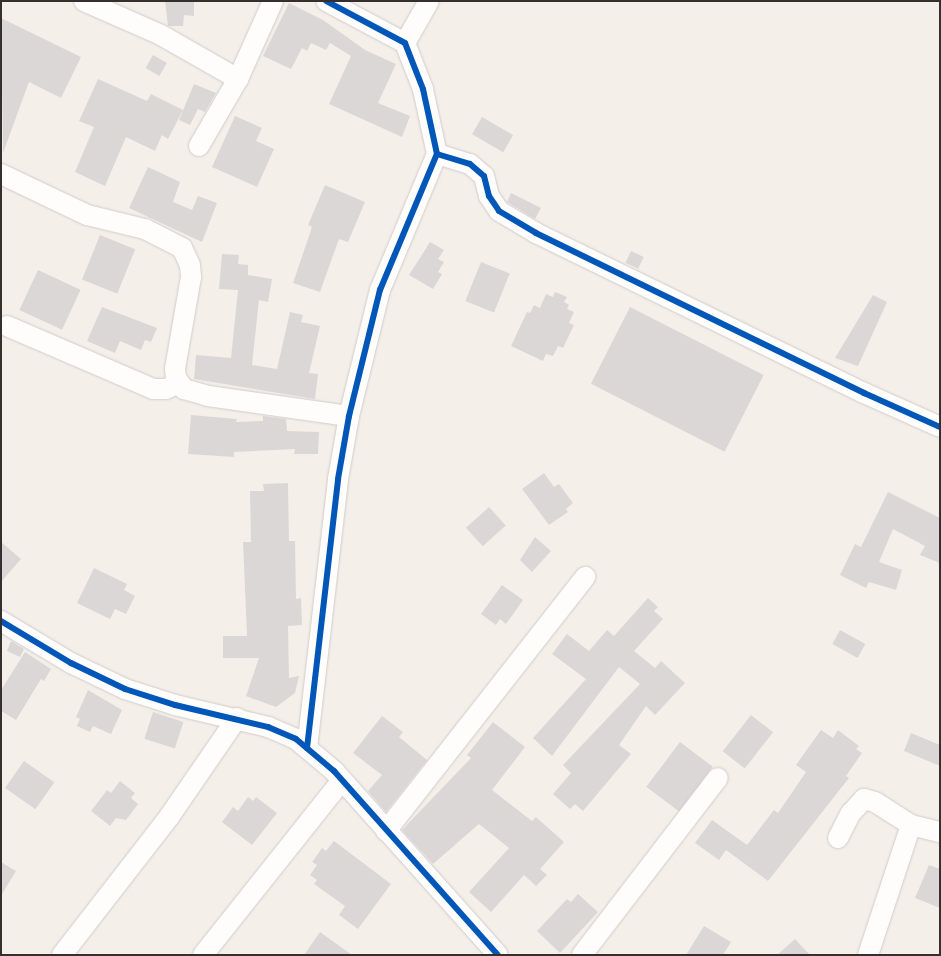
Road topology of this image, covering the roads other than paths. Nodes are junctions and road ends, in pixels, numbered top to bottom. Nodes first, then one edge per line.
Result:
1 (84, 1) edge
2 (273, 1) edge
3 (326, 1) edge
4 (429, 1) edge
5 (404, 43) junction
6 (238, 79) junction
7 (199, 146) dead end
8 (437, 154) junction
9 (1, 174) edge
10 (7, 326) dead end
11 (178, 383) junction
12 (349, 416) junction
13 (940, 427) edge
14 (585, 577) dead end
15 (1, 621) edge
16 (237, 718) junction
17 (307, 748) junction
18 (718, 778) dead end
19 (342, 780) junction
20 (911, 825) junction
21 (386, 831) junction
22 (940, 832) edge
23 (838, 838) dead end
24 (62, 955) edge
25 (203, 955) edge
26 (498, 955) edge
27 (582, 955) edge
28 (868, 955) edge

1 - 6 street
2 - 6 street
3 - 5 street
4 - 5 street
5 - 8 street
6 - 7 street
8 - 12 street
8 - 13 street
9 - 11 street
10 - 11 street
11 - 12 street
12 - 17 street
14 - 21 street
15 - 16 street
16 - 17 street
16 - 24 street
17 - 19 street
18 - 27 street
19 - 21 street
19 - 25 street
20 - 22 street
20 - 23 street
20 - 28 street
21 - 26 street

